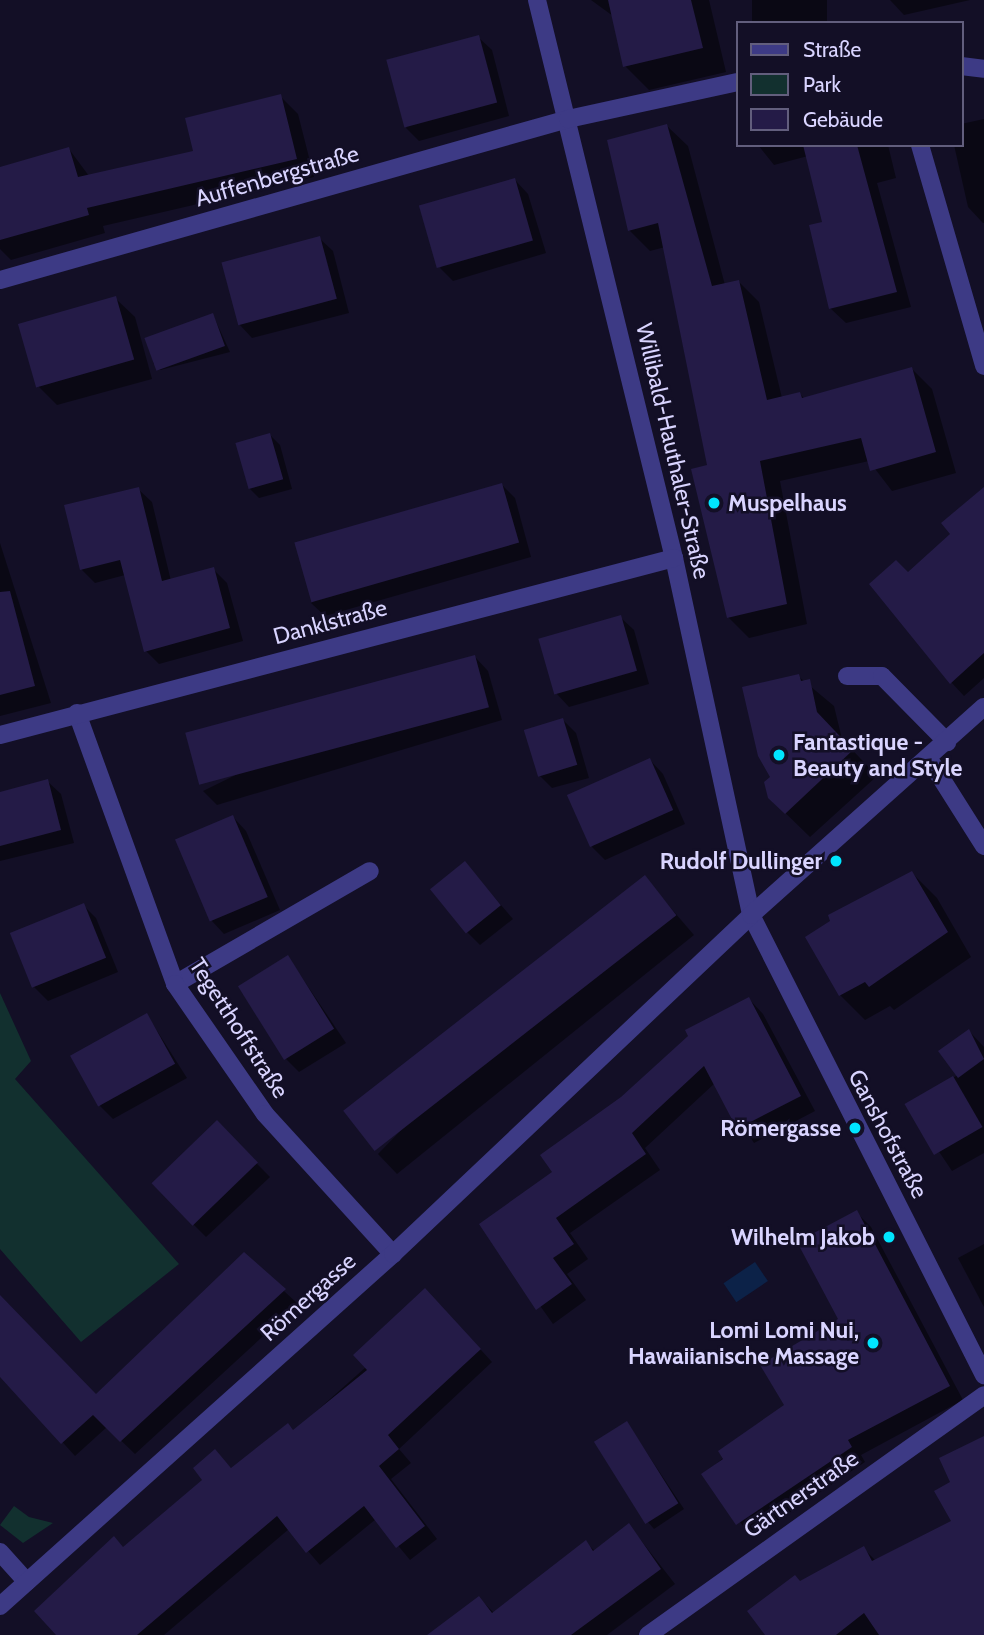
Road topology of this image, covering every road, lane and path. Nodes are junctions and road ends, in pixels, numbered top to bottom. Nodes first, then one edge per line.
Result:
1 (537, 0) edge
2 (963, 66) edge
3 (984, 69) edge
4 (736, 82) edge
5 (568, 119) junction
6 (920, 147) edge
7 (0, 280) edge
8 (984, 366) edge
9 (674, 558) junction
10 (847, 676) dead end
11 (984, 707) edge
12 (77, 713) junction
13 (0, 735) edge
14 (947, 742) junction
15 (929, 759) junction
16 (984, 846) edge
17 (370, 872) dead end
18 (751, 915) junction
19 (175, 984) junction
20 (393, 1254) junction
21 (984, 1375) edge
22 (984, 1395) edge
23 (0, 1552) edge
24 (27, 1582) junction
25 (0, 1606) edge
26 (648, 1635) edge

1 - 5 street, Willibald-Hauthaler-Straße
2 - 3 street
4 - 5 street, Auffenbergstraße
5 - 7 street, Auffenbergstraße
5 - 9 street, Willibald-Hauthaler-Straße
6 - 8 street
9 - 12 street, Danklstraße
9 - 18 street, Willibald-Hauthaler-Straße
10 - 14 street
11 - 14 street, Römergasse
12 - 13 street, Danklstraße
12 - 19 street, Tegetthoffstraße
14 - 15 street, Römergasse
15 - 16 street
15 - 18 street, Römergasse
17 - 19 street
18 - 20 street, Römergasse
18 - 21 street, Ganshofstraße
19 - 20 street, Tegetthoffstraße
20 - 24 street, Römergasse
22 - 26 street, Gärtnerstraße
23 - 24 street
24 - 25 street, Römergasse

